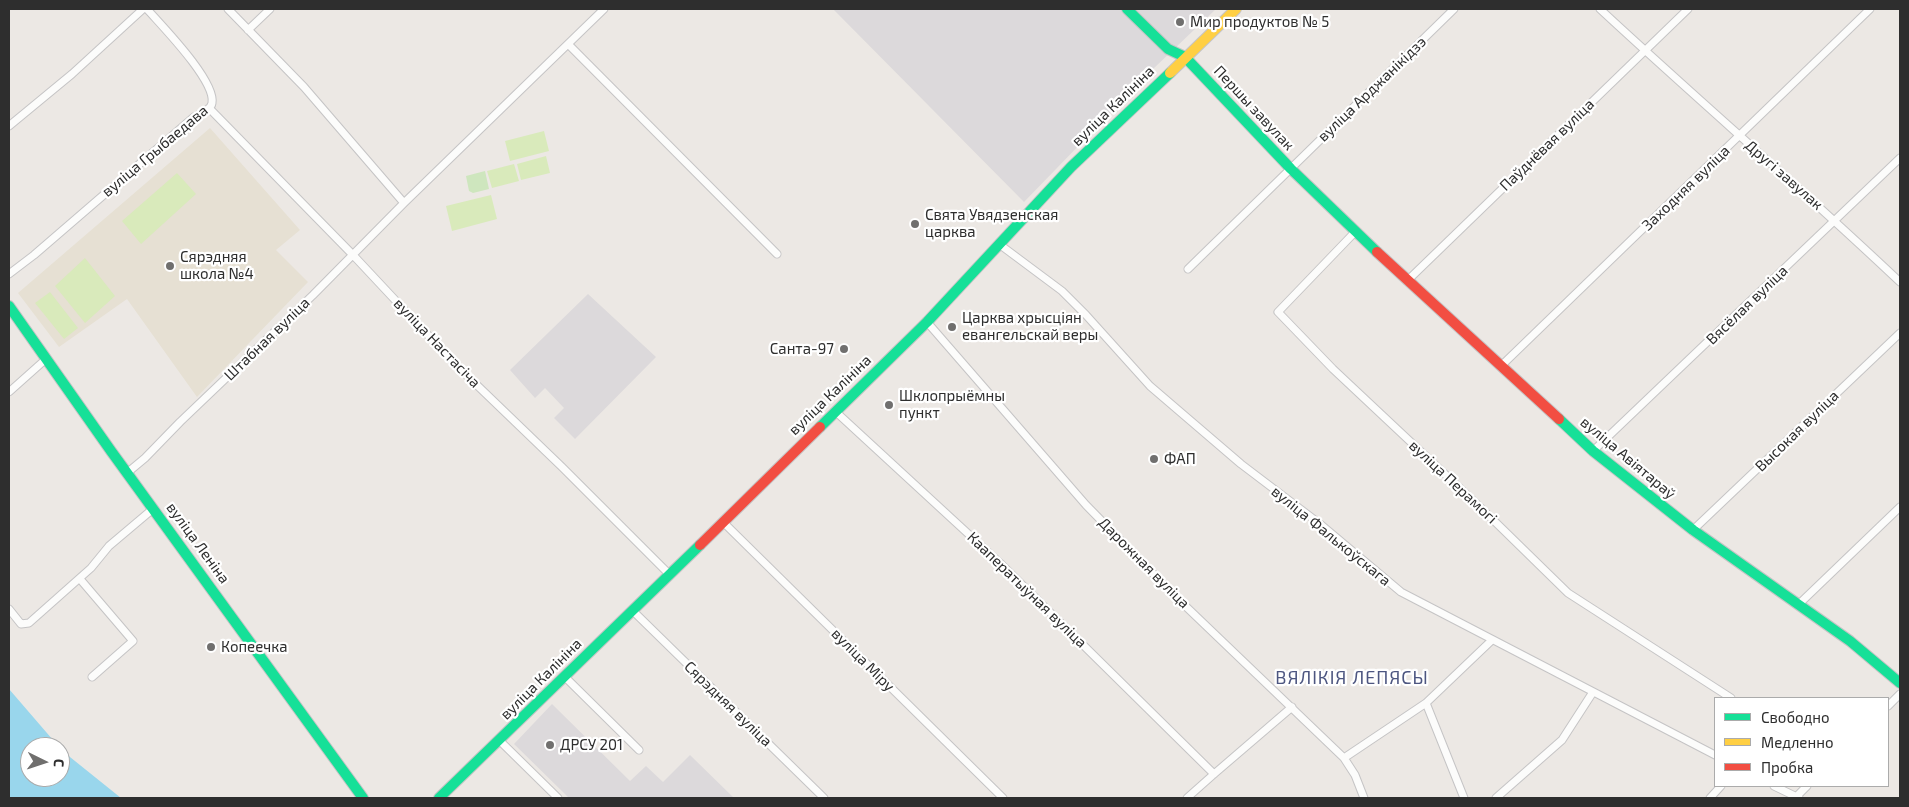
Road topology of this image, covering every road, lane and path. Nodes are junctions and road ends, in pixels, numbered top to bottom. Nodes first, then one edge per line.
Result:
1 (145, 9) edge
2 (228, 9) edge
3 (270, 9) edge
4 (604, 9) edge
5 (1127, 9) edge
6 (1236, 9) edge
7 (1454, 9) edge
8 (1600, 9) edge
9 (1688, 9) edge
10 (1870, 9) edge
11 (248, 30) junction
12 (568, 44) junction
13 (1644, 50) junction
14 (1186, 57) junction
15 (209, 108) junction
16 (9, 126) edge
17 (1739, 136) junction
18 (1900, 158) edge
19 (1291, 169) junction
20 (404, 203) junction
21 (1835, 220) junction
22 (1355, 232) junction
23 (999, 244) junction
24 (777, 254) dead end
25 (353, 255) junction
26 (1188, 269) dead end
27 (9, 274) edge
28 (1407, 281) junction
29 (1900, 282) edge
30 (9, 306) edge
31 (927, 322) junction
32 (1900, 333) edge
33 (46, 359) junction
34 (1501, 366) junction
35 (9, 392) edge
36 (836, 412) junction
37 (1593, 451) junction
38 (127, 472) junction
39 (1900, 507) edge
40 (154, 508) junction
41 (723, 522) junction
42 (1693, 530) junction
43 (669, 574) junction
44 (80, 578) junction
45 (1798, 605) junction
46 (9, 609) edge
47 (632, 610) junction
48 (1492, 640) junction
49 (92, 676) dead end
50 (564, 676) junction
51 (1900, 683) edge
52 (1593, 692) junction
53 (1900, 694) edge
54 (1729, 697) edge
55 (1426, 703) junction
56 (1889, 705) edge
57 (1292, 708) junction
58 (499, 740) junction
59 (639, 750) dead end
60 (1714, 754) edge
61 (1344, 758) junction
62 (1214, 774) junction
63 (1720, 787) edge
64 (1776, 787) edge
65 (1806, 787) edge
66 (363, 798) edge
67 (439, 798) edge
68 (558, 798) edge
69 (824, 798) edge
70 (1003, 798) edge
71 (1188, 798) edge
72 (1364, 798) edge
73 (1464, 798) edge
74 (1496, 798) edge
75 (1710, 798) edge
76 (1797, 798) edge

1 - 15 street, вуліца Грыбаедава
1 - 16 street, вуліца Грыбаедава
2 - 11 street
3 - 11 street
4 - 12 street, Штабная вуліца
5 - 14 street, Першы завулак
6 - 14 street, вуліца Калініна
7 - 19 street, вуліца Арджанікідзэ
8 - 13 street, Другі завулак
9 - 13 street, Паўднёвая вуліца
10 - 17 street, Заходняя вуліца
11 - 20 street
12 - 20 street, Штабная вуліца
12 - 24 street
13 - 17 street, Другі завулак
13 - 28 street, Паўднёвая вуліца
14 - 19 street, Першы завулак
14 - 23 street, вуліца Калініна
15 - 25 street, вуліца Настасіча
15 - 27 street, вуліца Грыбаедава
17 - 21 street, Другі завулак
17 - 34 street, Заходняя вуліца
18 - 21 street, Вясёлая вуліца
19 - 22 street, Першы завулак
19 - 26 street, вуліца Арджанікідзэ
20 - 25 street, Штабная вуліца
21 - 29 street, Другі завулак
21 - 37 street, Вясёлая вуліца
22 - 28 street, вуліца Авіятараў
22 - 54 street, вуліца Перамогі
23 - 31 street, вуліца Калініна
23 - 48 street, вуліца Фалькоўскага
25 - 38 street, Штабная вуліца
25 - 43 street, вуліца Настасіча
28 - 34 street, вуліца Авіятараў
30 - 33 street, вуліца Леніна
31 - 36 street, вуліца Калініна
31 - 57 street, Дарожная вуліца
32 - 42 street, Высокая вуліца
33 - 35 street
33 - 38 street, вуліца Леніна
34 - 37 street, вуліца Авіятараў
36 - 41 street, вуліца Калініна
36 - 62 street, Кааператыўная вуліца
37 - 42 street, вуліца Авіятараў
38 - 40 street, вуліца Леніна
39 - 45 street
40 - 44 street
40 - 66 street, вуліца Леніна
41 - 43 street, вуліца Калініна
41 - 70 street, вуліца Міру
42 - 45 street, вуліца Авіятараў
43 - 47 street, вуліца Калініна
44 - 46 street
44 - 49 street
45 - 51 street, вуліца Авіятараў
47 - 50 street, вуліца Калініна
47 - 69 street, Сярэдняя вуліца
48 - 52 street, вуліца Фалькоўскага
48 - 55 street
50 - 58 street, вуліца Калініна
50 - 59 street
52 - 60 street, вуліца Фалькоўскага
52 - 74 street
53 - 56 street
55 - 61 street
55 - 73 street
57 - 61 street, Дарожная вуліца
57 - 62 street
58 - 67 street, вуліца Калініна
58 - 68 street
61 - 72 street, Дарожная вуліца
62 - 71 street
63 - 75 street
64 - 76 street
65 - 76 street

